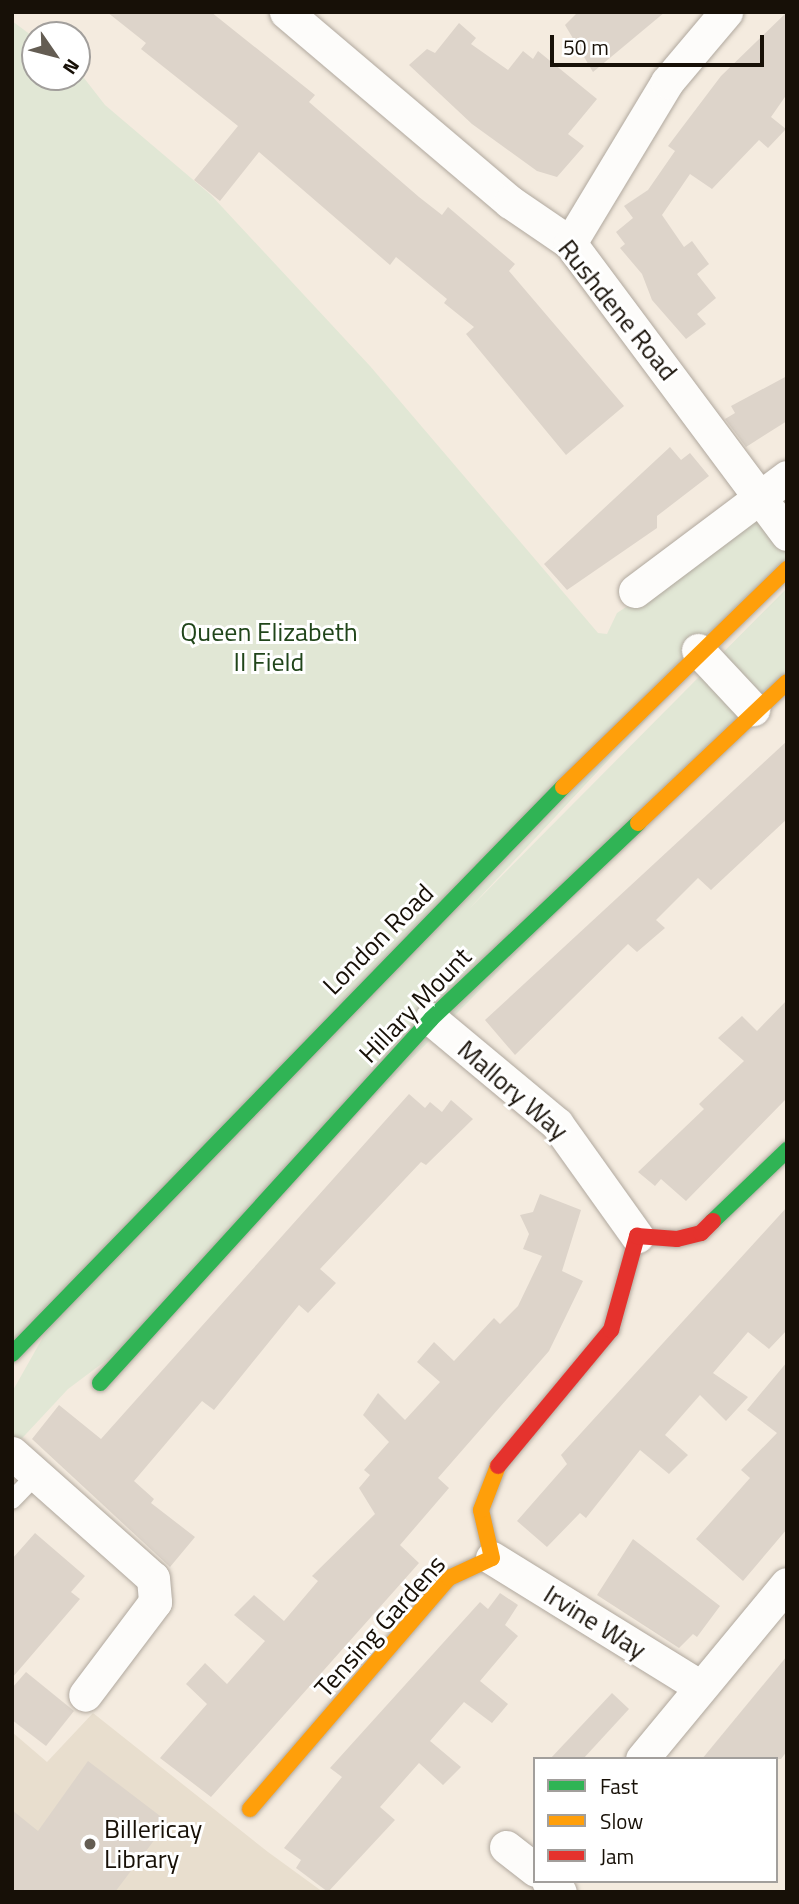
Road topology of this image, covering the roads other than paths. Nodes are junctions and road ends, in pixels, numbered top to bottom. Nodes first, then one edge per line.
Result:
1 (286, 12) edge
2 (726, 12) edge
3 (570, 243) junction
4 (787, 477) edge
5 (757, 495) junction
6 (787, 534) edge
7 (787, 569) edge
8 (635, 591) dead end
9 (698, 650) junction
10 (787, 682) edge
11 (754, 709) junction
12 (431, 1019) junction
13 (787, 1150) edge
14 (637, 1236) junction
15 (12, 1354) edge
16 (100, 1383) dead end
17 (24, 1464) edge
18 (12, 1500) edge
19 (492, 1558) junction
20 (787, 1584) edge
21 (699, 1686) junction
22 (85, 1695) dead end
23 (644, 1757) edge
24 (250, 1809) dead end
25 (506, 1847) dead end
26 (533, 1868) edge

1 - 3 street, Rushdene Road
2 - 3 street
3 - 5 street, Rushdene Road
4 - 5 street
5 - 6 street, Rushdene Road
5 - 8 street
7 - 9 street, London Road
9 - 11 street
9 - 15 street, London Road
10 - 11 street, Hillary Mount
11 - 12 street, Hillary Mount
12 - 14 street, Mallory Way
12 - 16 street, Hillary Mount
13 - 14 street
14 - 19 street
17 - 18 lane
17 - 22 street
19 - 21 street, Irvine Way
19 - 24 street, Tensing Gardens
20 - 21 street
21 - 23 street
25 - 26 street

